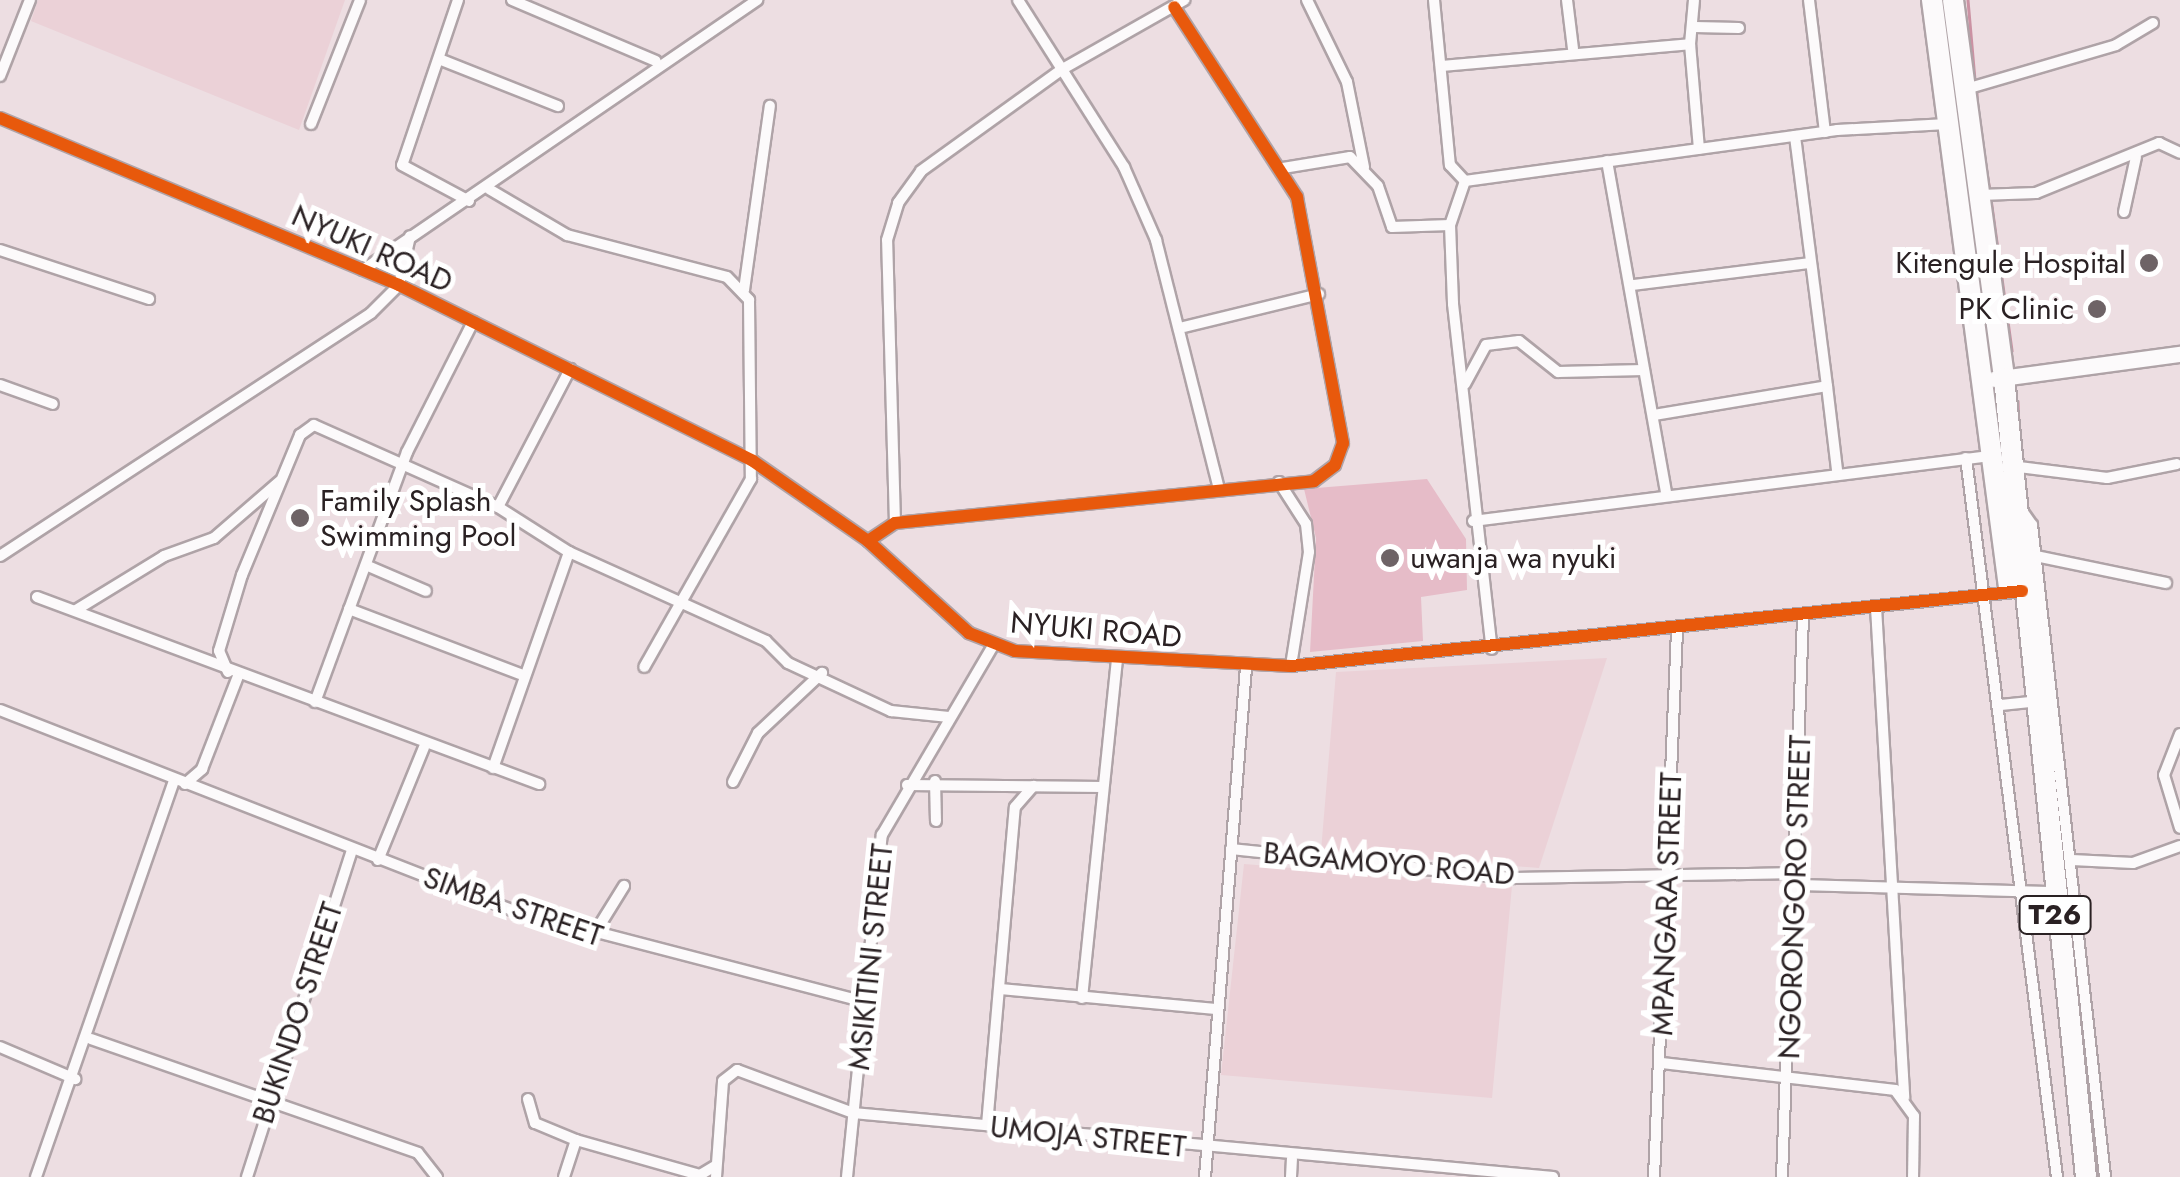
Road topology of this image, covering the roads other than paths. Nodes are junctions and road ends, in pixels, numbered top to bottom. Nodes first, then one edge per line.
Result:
1 (30, 0) edge
2 (360, 0) edge
3 (458, 0) edge
4 (512, 0) edge
5 (758, 0) edge
6 (1018, 0) edge
7 (1306, 0) edge
8 (1434, 0) edge
9 (1568, 0) edge
10 (1694, 0) edge
11 (1809, 0) edge
12 (1932, 0) edge
13 (1954, 0) edge
14 (1179, 3) edge
15 (2154, 23) dead end
16 (1696, 28) junction
17 (1739, 28) dead end
18 (1690, 44) junction
19 (1573, 49) junction
20 (439, 59) junction
21 (656, 61) junction
22 (1441, 66) junction
23 (1061, 70) junction
24 (0, 76) edge
25 (1965, 90) junction
26 (558, 106) dead end
27 (770, 106) dead end
28 (0, 118) edge
29 (311, 124) dead end
30 (1947, 124) junction
31 (1826, 132) junction
32 (1796, 136) junction
33 (1700, 149) junction
34 (2180, 152) edge
35 (2136, 157) junction
36 (1608, 161) junction
37 (1364, 167) junction
38 (1283, 168) junction
39 (1465, 181) junction
40 (489, 189) junction
41 (1979, 195) junction
42 (469, 201) junction
43 (2124, 212) dead end
44 (1450, 225) junction
45 (410, 236) junction
46 (0, 250) edge
47 (1810, 263) junction
48 (364, 270) junction
49 (399, 285) junction
50 (1633, 285) junction
51 (744, 290) junction
52 (1319, 294) junction
53 (149, 299) dead end
54 (473, 322) junction
55 (1184, 327) junction
56 (2180, 354) edge
57 (570, 369) junction
58 (1644, 370) junction
59 (2004, 378) junction
60 (1980, 380) junction
61 (0, 384) edge
62 (1464, 385) junction
63 (1827, 386) junction
64 (53, 404) dead end
65 (1654, 415) junction
66 (1990, 456) junction
67 (1966, 458) junction
68 (753, 460) junction
69 (2177, 464) dead end
70 (2011, 466) junction
71 (402, 467) junction
72 (1838, 470) junction
73 (282, 480) junction
74 (1279, 482) junction
75 (1219, 489) junction
76 (1666, 492) junction
77 (498, 508) junction
78 (1473, 520) junction
79 (895, 522) junction
80 (868, 541) junction
81 (569, 552) junction
82 (2027, 555) junction
83 (0, 556) edge
84 (368, 566) junction
85 (2166, 582) dead end
86 (426, 591) dead end
87 (2007, 592) junction
88 (37, 598) dead end
89 (681, 600) junction
90 (1876, 607) junction
91 (349, 609) junction
92 (76, 610) junction
93 (1803, 618) junction
94 (1677, 632) junction
95 (993, 646) junction
96 (1492, 649) junction
97 (1117, 659) junction
98 (1290, 666) junction
99 (644, 667) dead end
100 (1246, 668) junction
101 (822, 673) junction
102 (233, 674) junction
103 (520, 674) junction
104 (315, 702) junction
105 (2030, 702) junction
106 (2001, 704) junction
107 (0, 710) edge
108 (949, 718) junction
109 (2180, 734) edge
110 (2045, 740) junction
111 (424, 747) junction
112 (493, 768) junction
113 (935, 781) junction
114 (179, 782) junction
115 (733, 782) dead end
116 (539, 784) dead end
117 (906, 785) junction
118 (1032, 786) junction
119 (1103, 787) junction
120 (936, 821) dead end
121 (2180, 828) edge
122 (2180, 846) edge
123 (352, 850) junction
124 (1231, 850) junction
125 (378, 860) junction
126 (2072, 860) junction
127 (1668, 870) junction
128 (1797, 872) junction
129 (2073, 879) junction
130 (624, 886) dead end
131 (1796, 886) junction
132 (2051, 886) junction
133 (1891, 888) junction
134 (2026, 888) junction
135 (594, 936) junction
136 (1000, 989) junction
137 (1082, 998) junction
138 (862, 1001) junction
139 (1216, 1009) junction
140 (91, 1039) junction
141 (0, 1046) edge
142 (1662, 1063) junction
143 (1790, 1074) junction
144 (76, 1079) junction
145 (1904, 1097) junction
146 (269, 1100) junction
147 (528, 1100) dead end
148 (853, 1112) junction
149 (987, 1126) junction
150 (576, 1140) junction
151 (1208, 1151) junction
152 (1292, 1159) junction
153 (672, 1172) edge
154 (715, 1172) edge
155 (36, 1177) edge
156 (247, 1177) edge
157 (437, 1177) edge
158 (564, 1177) edge
159 (847, 1177) edge
160 (1205, 1177) edge
161 (1292, 1177) edge
162 (1553, 1177) edge
163 (1654, 1177) edge
164 (1782, 1177) edge
165 (1913, 1177) edge
166 (2058, 1177) edge
167 (2086, 1177) edge
168 (2105, 1177) edge

1 - 24 street
2 - 29 street
3 - 20 street
4 - 21 street
5 - 21 street
6 - 23 street
7 - 37 street
8 - 22 street
9 - 19 street
10 - 16 street
11 - 31 street
12 - 30 highway, T26
13 - 25 highway, T26
14 - 23 street
14 - 38 street
15 - 25 street
16 - 17 street
16 - 18 street
18 - 19 street
18 - 33 street
19 - 22 street
20 - 26 street
20 - 42 street
21 - 40 street
22 - 39 street
23 - 55 street
23 - 79 street
25 - 41 highway, T26
27 - 51 street
28 - 48 street, NYUKI ROAD
30 - 31 street
30 - 60 highway, T26
31 - 32 street
32 - 33 street
32 - 47 street
33 - 36 street
34 - 35 street
35 - 41 street
35 - 43 street
36 - 39 street
36 - 50 street
37 - 38 street
37 - 44 street
38 - 52 street
39 - 44 street
40 - 42 street
40 - 51 street
41 - 59 highway, T26
42 - 45 street
44 - 62 street
45 - 48 street
45 - 49 street
46 - 53 street
47 - 50 street
47 - 63 street
48 - 49 street, NYUKI ROAD
49 - 54 street, NYUKI ROAD
49 - 83 street
50 - 58 street
51 - 68 street
52 - 55 street
52 - 74 street
54 - 57 street, NYUKI ROAD
54 - 71 street
55 - 75 street
56 - 59 main road
57 - 68 street, NYUKI ROAD
57 - 77 street
58 - 62 street
58 - 65 street
59 - 60 main road
59 - 70 highway, T26
60 - 66 highway, T26
61 - 64 street
62 - 78 street
63 - 65 street
63 - 72 street
65 - 76 street
66 - 67 street
66 - 87 highway, T26
67 - 72 street
67 - 87 street
68 - 80 street, NYUKI ROAD
68 - 89 street
69 - 70 street
70 - 82 highway, T26
71 - 73 street
71 - 77 street
71 - 84 street
72 - 76 street
73 - 92 street
73 - 102 street
74 - 75 street
74 - 98 street
75 - 79 street
76 - 78 street
77 - 81 street
78 - 96 street
79 - 80 street
80 - 95 street, NYUKI ROAD
81 - 89 street
81 - 103 street
82 - 85 street
82 - 87 highway, T26
82 - 110 street
84 - 86 street
84 - 91 street
87 - 90 street, NYUKI ROAD
87 - 105 highway, T26
87 - 106 street
88 - 92 street
89 - 99 street
89 - 101 street
90 - 93 street, NYUKI ROAD
90 - 133 street
91 - 103 street
91 - 104 street
92 - 102 street
93 - 94 street, NYUKI ROAD
93 - 128 street, NGORONGORO STREET
94 - 96 street, NYUKI ROAD
94 - 127 street, MPANGARA STREET
95 - 97 street, NYUKI ROAD
95 - 108 street, MSIKITINI STREET
96 - 98 street, NYUKI ROAD
97 - 100 street, NYUKI ROAD
97 - 119 street
98 - 100 street, NYUKI ROAD
100 - 124 street
101 - 108 street
101 - 115 street
102 - 104 street
102 - 114 street
103 - 112 street
104 - 111 street
105 - 106 street
105 - 110 highway, T26
106 - 134 street
107 - 114 street, SIMBA STREET
108 - 117 street, MSIKITINI STREET
109 - 121 street
110 - 126 street
110 - 132 highway, T26
111 - 112 street
111 - 125 street
112 - 116 street
113 - 117 street
113 - 118 street
113 - 120 street
114 - 123 street, SIMBA STREET
114 - 140 street
117 - 138 street, MSIKITINI STREET
118 - 119 street
118 - 136 street
119 - 137 street
122 - 126 street
123 - 125 street, SIMBA STREET
123 - 146 street, BUKINDO STREET
124 - 127 street, BAGAMOYO ROAD
124 - 139 street
125 - 135 street, SIMBA STREET
126 - 129 street
127 - 128 street, BAGAMOYO ROAD
127 - 142 street, MPANGARA STREET
128 - 131 street, NGORONGORO STREET
129 - 132 street
129 - 168 street
130 - 135 street
131 - 133 street
131 - 143 street, NGORONGORO STREET
132 - 134 street
132 - 167 highway, T26
133 - 134 street
133 - 145 street
134 - 166 street
135 - 138 street, SIMBA STREET
136 - 137 street
136 - 149 street
137 - 139 street
138 - 148 street, MSIKITINI STREET
139 - 151 street
140 - 144 street
140 - 146 street
141 - 144 street
142 - 143 street
142 - 163 street, MPANGARA STREET
143 - 145 street
143 - 164 street, NGORONGORO STREET
144 - 155 street
145 - 165 street
146 - 156 street, BUKINDO STREET
146 - 157 street
147 - 150 street
148 - 149 street, UMOJA STREET
148 - 154 street, UMOJA STREET
148 - 159 street, MSIKITINI STREET
149 - 151 street, UMOJA STREET
150 - 153 street
150 - 158 street
151 - 152 street, UMOJA STREET
151 - 160 street
152 - 161 street
152 - 162 street, UMOJA STREET
153 - 154 street

